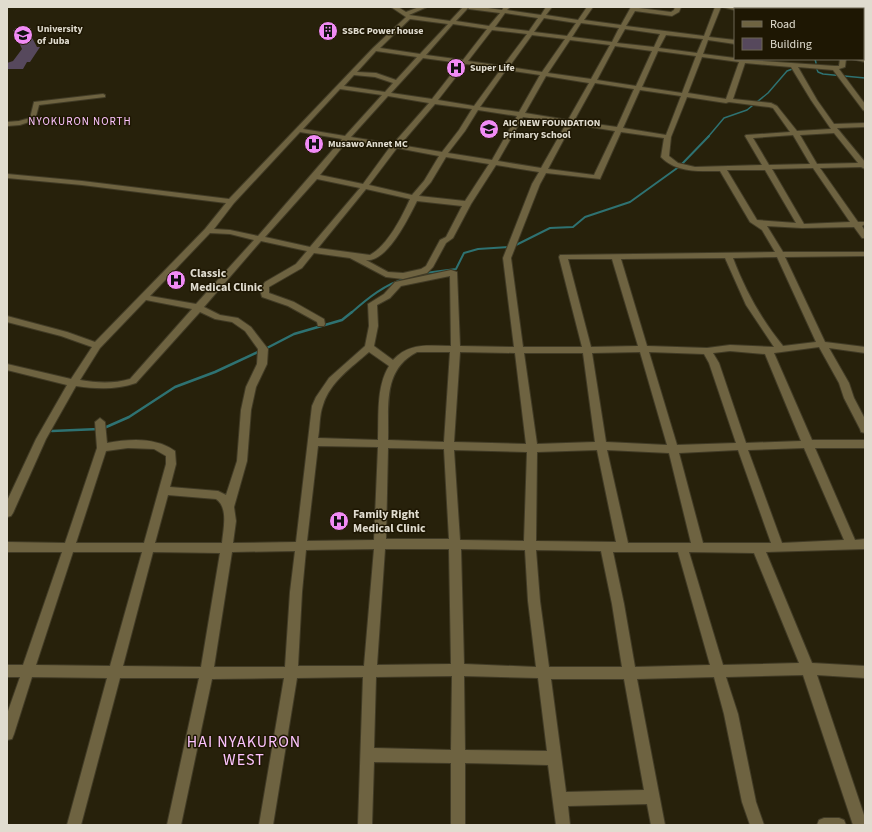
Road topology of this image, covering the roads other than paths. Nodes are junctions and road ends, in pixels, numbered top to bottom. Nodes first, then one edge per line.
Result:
1 (394, 7) edge
2 (424, 7) edge
3 (468, 7) edge
4 (549, 7) edge
5 (590, 7) edge
6 (678, 7) edge
7 (718, 7) edge
8 (724, 7) edge
9 (633, 8) edge
10 (734, 8) edge
11 (505, 9) edge
12 (408, 16) junction
13 (543, 16) junction
14 (452, 22) junction
15 (581, 22) junction
16 (490, 27) junction
17 (622, 27) junction
18 (530, 32) junction
19 (664, 32) junction
20 (569, 38) junction
21 (706, 38) junction
22 (734, 42) edge
23 (612, 44) junction
24 (375, 49) junction
25 (656, 49) junction
26 (421, 55) junction
27 (699, 55) junction
28 (734, 59) edge
29 (743, 60) edge
30 (843, 60) edge
31 (463, 62) junction
32 (793, 65) junction
33 (504, 68) junction
34 (835, 68) junction
35 (352, 73) junction
36 (544, 74) junction
37 (592, 81) junction
38 (397, 82) junction
39 (339, 88) junction
40 (638, 88) junction
41 (386, 94) junction
42 (685, 95) junction
43 (103, 96) dead end
44 (729, 100) junction
45 (434, 101) junction
46 (476, 108) junction
47 (865, 109) edge
48 (520, 115) junction
49 (570, 122) junction
50 (7, 124) edge
51 (865, 125) edge
52 (834, 128) junction
53 (299, 130) junction
54 (618, 130) junction
55 (795, 133) junction
56 (346, 137) junction
57 (668, 137) junction
58 (395, 146) junction
59 (444, 154) junction
60 (494, 162) junction
61 (815, 166) junction
62 (865, 166) edge
63 (767, 167) junction
64 (722, 168) junction
65 (544, 171) junction
66 (7, 176) edge
67 (315, 176) junction
68 (364, 187) junction
69 (414, 198) junction
70 (231, 201) junction
71 (467, 204) junction
72 (754, 222) junction
73 (861, 224) edge
74 (802, 226) junction
75 (208, 231) junction
76 (865, 236) edge
77 (259, 238) junction
78 (311, 250) junction
79 (865, 254) edge
80 (353, 256) junction
81 (728, 256) junction
82 (780, 256) junction
83 (616, 257) junction
84 (143, 298) junction
85 (197, 307) junction
86 (7, 319) edge
87 (321, 324) dead end
88 (822, 344) junction
89 (97, 346) junction
90 (369, 347) junction
91 (456, 349) junction
92 (644, 349) junction
93 (519, 350) junction
94 (587, 350) junction
95 (781, 350) junction
96 (865, 350) edge
97 (768, 351) junction
98 (707, 352) junction
99 (393, 364) junction
100 (9, 370) edge
101 (73, 382) junction
102 (100, 422) dead end
103 (865, 429) edge
104 (312, 442) junction
105 (384, 443) junction
106 (808, 444) junction
107 (865, 444) edge
108 (449, 446) junction
109 (602, 446) junction
110 (742, 447) junction
111 (102, 448) junction
112 (532, 448) junction
113 (673, 449) junction
114 (165, 491) junction
115 (228, 507) junction
116 (7, 513) edge
117 (380, 544) junction
118 (455, 544) junction
119 (851, 544) junction
120 (865, 544) edge
121 (301, 545) junction
122 (530, 546) junction
123 (778, 546) junction
124 (7, 547) edge
125 (70, 547) junction
126 (606, 547) junction
127 (682, 547) junction
128 (698, 547) junction
129 (149, 548) junction
130 (227, 548) junction
131 (623, 548) junction
132 (758, 548) junction
133 (808, 669) junction
134 (458, 670) junction
135 (717, 670) junction
136 (7, 671) edge
137 (370, 671) junction
138 (28, 672) junction
139 (114, 672) junction
140 (208, 672) junction
141 (865, 672) edge
142 (291, 673) junction
143 (544, 674) junction
144 (629, 674) junction
145 (7, 734) edge
146 (367, 756) junction
147 (458, 757) junction
148 (553, 758) junction
149 (653, 797) junction
150 (560, 799) junction
151 (74, 825) edge
152 (174, 825) edge
153 (266, 825) edge
154 (364, 825) edge
155 (458, 825) edge
156 (563, 825) edge
157 (658, 825) edge
158 (757, 825) edge
159 (824, 825) edge
160 (839, 825) edge
161 (860, 825) edge

1 - 12 street
2 - 12 street
3 - 11 street
3 - 14 street
4 - 13 street
5 - 15 street
6 - 9 street
7 - 21 street
8 - 10 street
9 - 17 street
11 - 13 street
11 - 16 street
12 - 14 street
12 - 24 street
13 - 15 street
13 - 18 street
14 - 16 street
14 - 26 street
15 - 17 street
15 - 20 street
16 - 18 street
16 - 31 street
17 - 19 street
17 - 23 street
18 - 20 street
18 - 33 street
19 - 21 street
19 - 25 street
20 - 23 street
20 - 36 street
21 - 22 street
21 - 27 street
23 - 25 street
23 - 37 street
24 - 26 street
24 - 35 street
25 - 27 street
25 - 40 street
26 - 31 street
26 - 38 street
27 - 28 street
27 - 42 street
29 - 32 street
29 - 44 street
30 - 34 street
31 - 33 street
31 - 45 street
32 - 34 street
32 - 52 street
33 - 36 street
33 - 46 street
34 - 47 street
35 - 38 street
35 - 39 street
36 - 37 street
36 - 48 street
37 - 40 street
37 - 49 street
38 - 41 street
39 - 41 street
39 - 53 street
40 - 42 street
40 - 54 street
41 - 45 street
41 - 56 street
42 - 44 street
42 - 57 street
43 - 50 street
44 - 55 street
45 - 46 street
45 - 58 street
46 - 48 street
46 - 59 street
48 - 49 street
48 - 60 street
49 - 54 street
49 - 65 street
51 - 52 street
52 - 55 street
52 - 62 street
53 - 56 street
53 - 70 street
54 - 57 street
54 - 65 street
55 - 61 street
55 - 63 street
56 - 58 street
56 - 67 street
57 - 64 street
58 - 59 street
58 - 68 street
59 - 60 street
59 - 69 street
60 - 65 street
60 - 71 street
61 - 62 street
61 - 63 street
61 - 73 street
63 - 64 street
63 - 74 street
64 - 72 street
65 - 93 street
66 - 70 street
67 - 68 street
67 - 77 street
68 - 69 street
68 - 78 street
69 - 71 street
69 - 80 street
70 - 75 street
71 - 80 street
72 - 74 street
72 - 82 street
73 - 74 street
73 - 76 street
75 - 77 street
75 - 84 street
77 - 78 street
77 - 85 street
78 - 80 street
78 - 87 street
79 - 82 street
81 - 82 street
81 - 83 street
81 - 95 street
82 - 88 street
83 - 92 street
83 - 94 street
84 - 85 street
84 - 89 street
85 - 101 street
85 - 115 street
86 - 89 street
88 - 95 street
88 - 96 street
88 - 103 street
89 - 101 street
90 - 91 street
90 - 99 street
90 - 104 street
91 - 93 street
91 - 99 street
91 - 108 street
92 - 94 street
92 - 98 street
92 - 113 street
93 - 94 street
93 - 112 street
94 - 109 street
95 - 97 street
97 - 98 street
97 - 106 street
98 - 110 street
99 - 105 street
100 - 101 street
101 - 116 street
102 - 111 street
104 - 105 street
104 - 121 street
105 - 108 street
105 - 117 street
106 - 107 street
106 - 110 street
106 - 119 street
108 - 112 street
108 - 118 street
109 - 112 street
109 - 113 street
109 - 131 street
110 - 113 street
110 - 123 street
111 - 114 street
111 - 125 street
112 - 122 street
113 - 128 street
114 - 115 street
114 - 129 street
115 - 130 street
117 - 118 street
117 - 121 street
117 - 137 street
118 - 122 street
118 - 134 street
119 - 120 street
119 - 123 street
121 - 130 street
121 - 142 street
122 - 126 street
122 - 143 street
123 - 132 street
124 - 125 street
125 - 129 street
125 - 138 street
126 - 131 street
126 - 144 street
127 - 128 street
127 - 131 street
127 - 135 street
128 - 132 street
129 - 130 street
129 - 139 street
130 - 140 street
132 - 133 street
133 - 135 street
133 - 141 street
133 - 161 street
134 - 137 street
134 - 143 street
134 - 147 street
135 - 144 street
135 - 158 street
136 - 138 street
137 - 142 street
137 - 146 street
138 - 139 street
138 - 145 street
139 - 140 street
139 - 151 street
140 - 142 street
140 - 152 street
142 - 153 street
143 - 144 street
143 - 148 street
144 - 149 street
146 - 147 street
146 - 154 street
147 - 148 street
147 - 155 street
148 - 150 street
149 - 150 street
149 - 157 street
150 - 156 street
159 - 160 street

